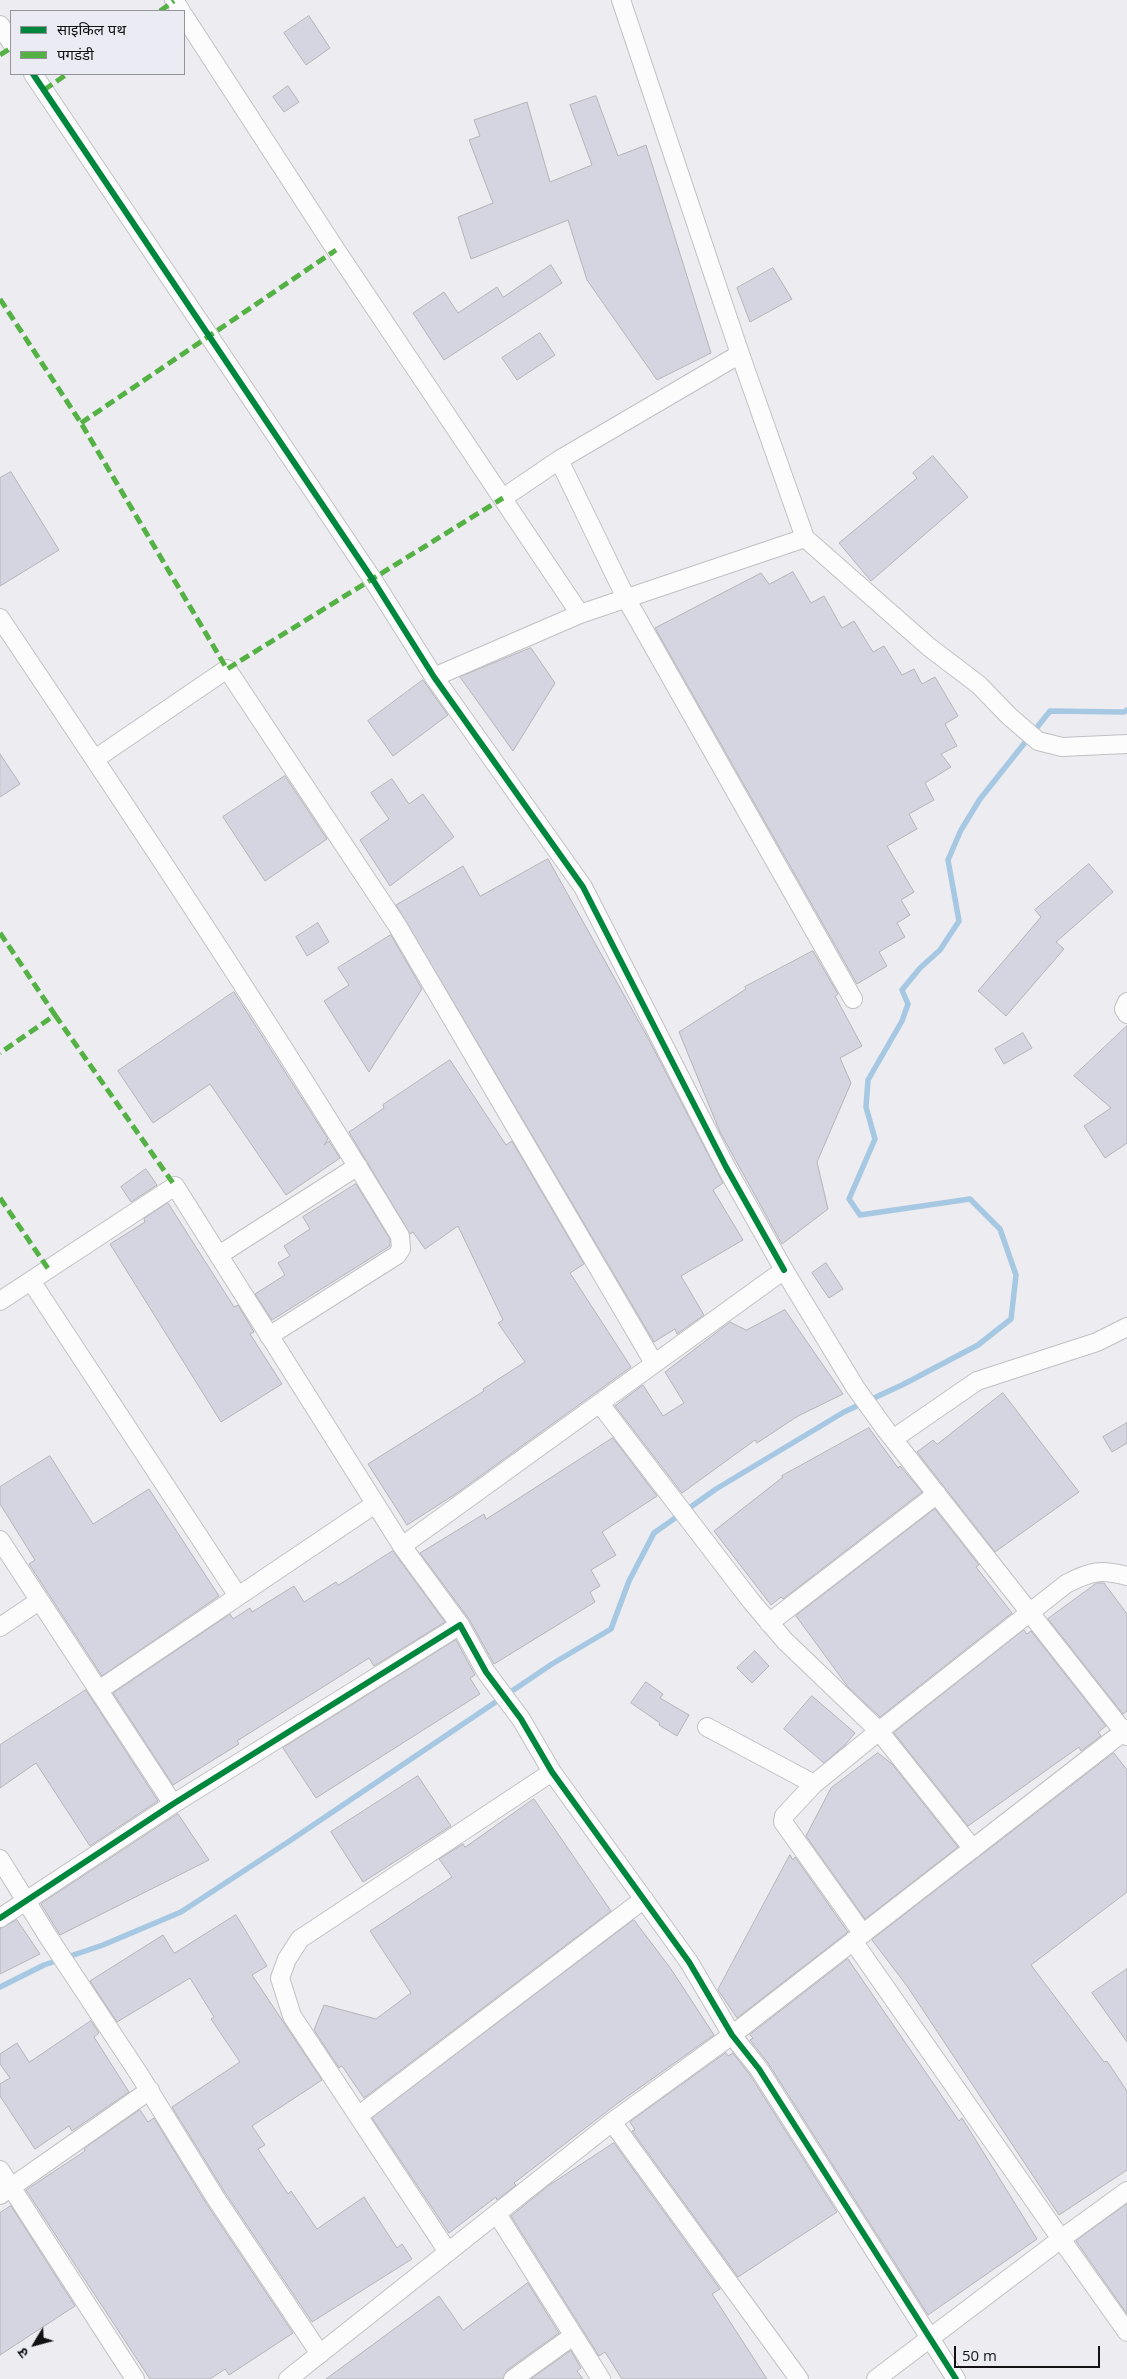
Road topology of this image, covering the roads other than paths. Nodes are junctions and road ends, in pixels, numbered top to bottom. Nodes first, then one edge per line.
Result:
1 (621, 0) edge
2 (185, 18) edge
3 (0, 25) edge
4 (10, 40) edge
5 (34, 75) edge
6 (740, 354) junction
7 (559, 460) junction
8 (503, 498) junction
9 (805, 538) junction
10 (627, 600) junction
11 (580, 614) junction
12 (0, 618) edge
13 (434, 677) junction
14 (1127, 744) edge
15 (95, 759) junction
16 (853, 999) dead end
17 (1127, 1002) edge
18 (1127, 1014) edge
19 (358, 1166) junction
20 (218, 1255) junction
21 (784, 1270) junction
22 (31, 1282) junction
23 (0, 1301) edge
24 (1127, 1327) edge
25 (269, 1336) junction
26 (654, 1363) junction
27 (600, 1404) junction
28 (889, 1435) junction
29 (937, 1494) junction
30 (376, 1504) junction
31 (0, 1540) edge
32 (402, 1546) junction
33 (1127, 1576) edge
34 (238, 1596) junction
35 (39, 1601) junction
36 (1030, 1613) junction
37 (769, 1622) junction
38 (460, 1625) junction
39 (0, 1627) edge
40 (99, 1690) junction
41 (706, 1727) dead end
42 (879, 1731) junction
43 (1126, 1732) edge
44 (552, 1772) junction
45 (814, 1784) junction
46 (173, 1804) junction
47 (973, 1849) junction
48 (0, 1859) edge
49 (644, 1899) junction
50 (27, 1900) junction
51 (0, 1918) edge
52 (858, 1938) junction
53 (732, 2035) junction
54 (150, 2090) junction
55 (358, 2116) junction
56 (612, 2122) junction
57 (0, 2170) edge
58 (1127, 2191) edge
59 (6, 2192) edge
60 (497, 2214) junction
61 (1060, 2239) junction
62 (448, 2252) junction
63 (1127, 2332) edge
64 (573, 2336) junction
65 (930, 2340) junction
66 (320, 2354) junction
67 (135, 2379) edge
68 (288, 2379) edge
69 (513, 2379) edge
70 (601, 2379) edge
71 (799, 2379) edge
72 (876, 2379) edge
73 (956, 2379) edge

1 - 6 street
2 - 8 street
3 - 4 street
5 - 13 street
6 - 7 street
6 - 9 street
7 - 8 street
7 - 10 street
8 - 11 street
9 - 10 street
9 - 14 street
10 - 11 street
10 - 16 street
11 - 13 street
12 - 15 street
13 - 21 street
15 - 19 street
15 - 26 street
17 - 18 street
19 - 20 street
19 - 25 street
20 - 22 street
20 - 25 street
21 - 26 street
21 - 28 street
22 - 23 street
22 - 34 street
24 - 28 street
25 - 30 street
26 - 27 street
27 - 32 street
27 - 37 street
28 - 29 street
29 - 36 street
29 - 37 street
30 - 32 street
30 - 34 street
31 - 35 street
32 - 38 street
33 - 36 street
34 - 40 street
35 - 39 street
35 - 40 street
36 - 42 street
36 - 43 street
37 - 42 street
38 - 44 street
38 - 46 street
40 - 46 street
41 - 45 street
42 - 45 street
42 - 47 street
43 - 47 street
44 - 49 street
44 - 55 street
45 - 52 street
46 - 50 street
47 - 52 street
48 - 50 street
49 - 53 street
49 - 55 street
50 - 51 street
50 - 54 street
52 - 53 street
52 - 61 street
53 - 56 street
53 - 65 street
54 - 59 street
54 - 66 street
55 - 62 street
56 - 60 street
56 - 71 street
57 - 59 street
58 - 61 street
59 - 67 street
60 - 62 street
60 - 64 street
61 - 63 street
61 - 65 street
62 - 66 street
64 - 69 street
64 - 70 street
65 - 72 street
65 - 73 street
66 - 68 street

